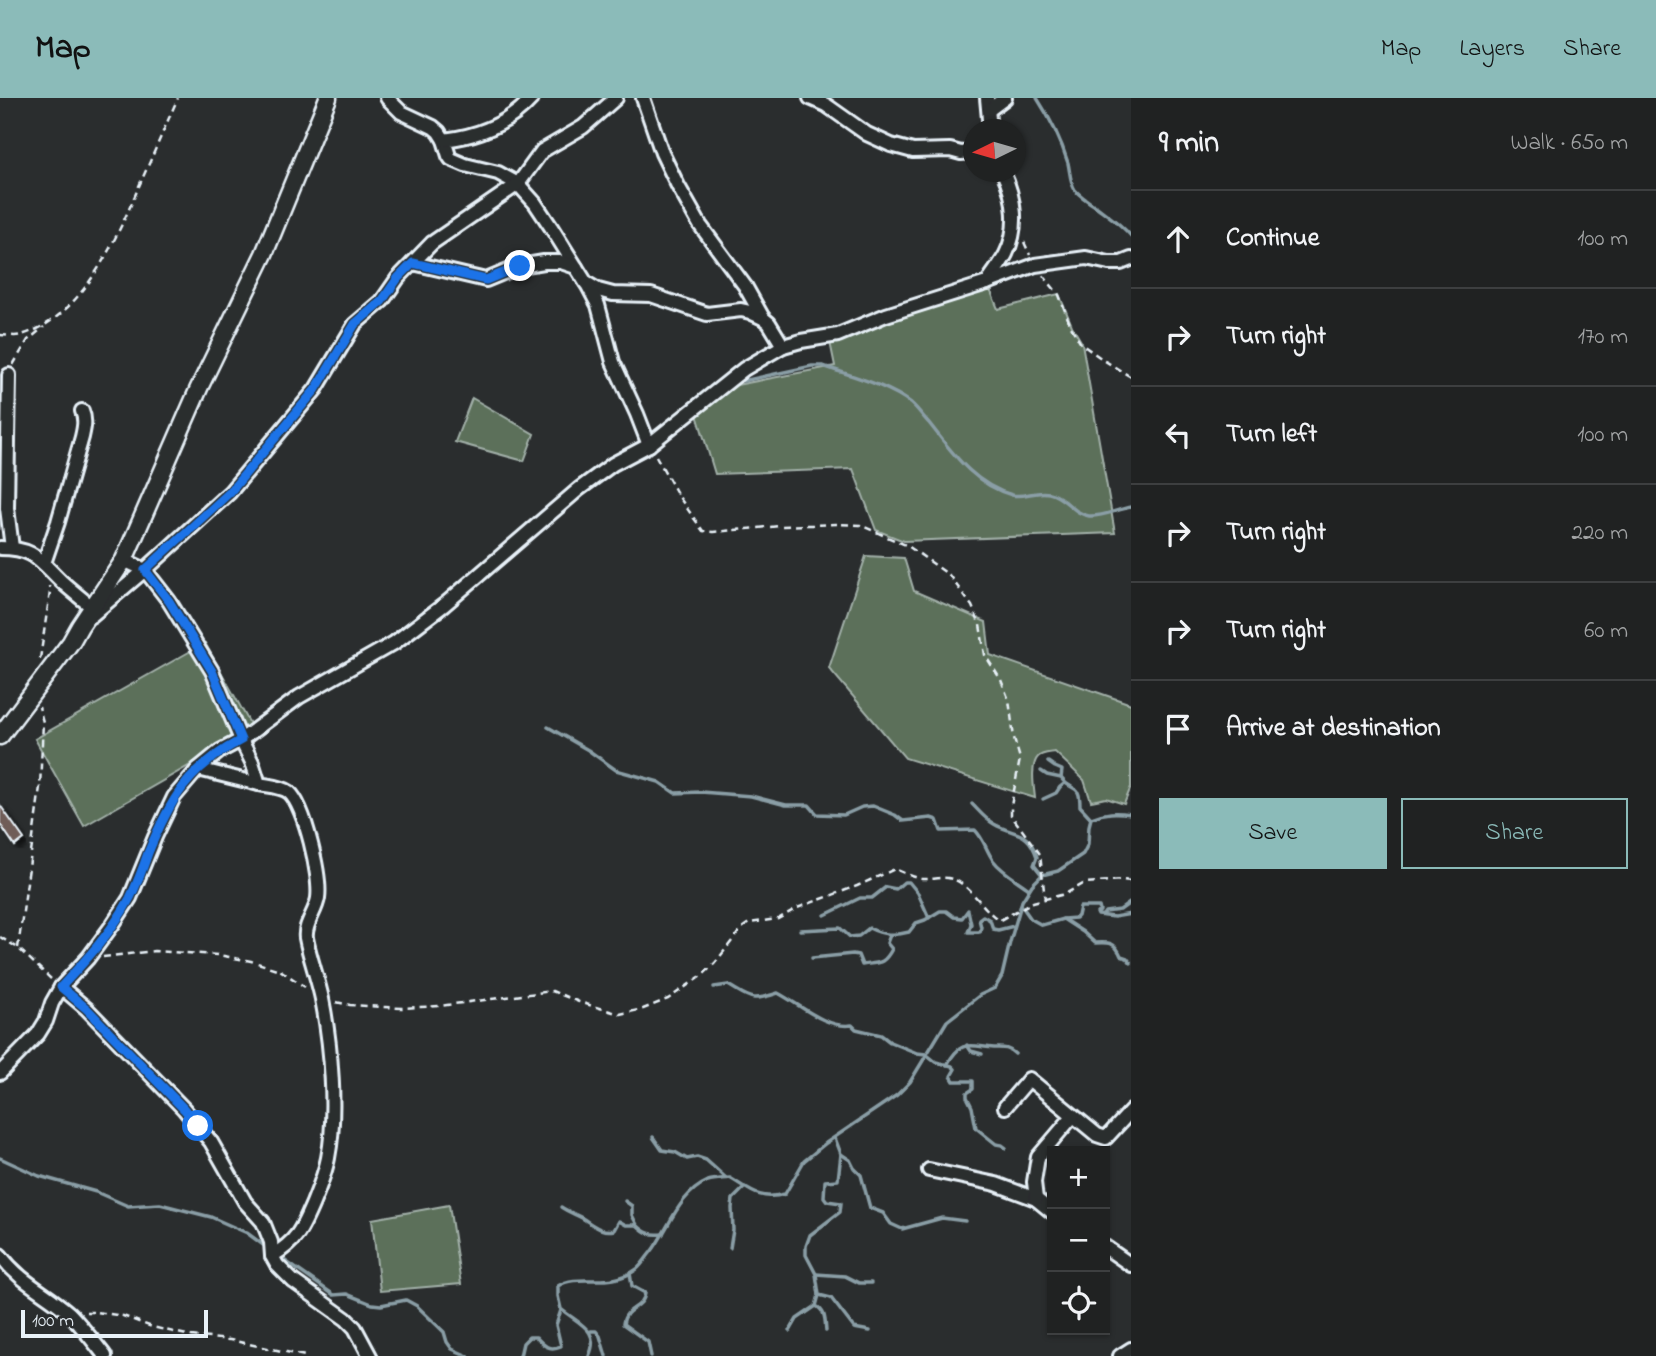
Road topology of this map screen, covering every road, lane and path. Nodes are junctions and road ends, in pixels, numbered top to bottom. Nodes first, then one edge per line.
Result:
1 (178, 98) edge
2 (328, 98) edge
3 (387, 98) edge
4 (532, 98) edge
5 (616, 98) edge
6 (643, 98) edge
7 (810, 98) edge
8 (1005, 98) edge
9 (988, 104) edge
10 (444, 140) junction
11 (963, 153) edge
12 (1007, 182) edge
13 (518, 184) junction
14 (1015, 224) junction
15 (1131, 259) edge
16 (413, 263) junction
17 (1035, 265) junction
18 (577, 268) junction
19 (586, 283) junction
20 (987, 283) junction
21 (764, 318) junction
22 (47, 324) junction
23 (0, 335) edge
24 (783, 346) junction
25 (9, 375) joint
26 (1131, 377) edge
27 (82, 411) dead end
28 (649, 444) junction
29 (6, 548) edge
30 (124, 560) junction
31 (44, 563) junction
32 (145, 570) junction
33 (92, 607) junction
34 (79, 626) junction
35 (38, 667) dead end
36 (34, 690) junction
37 (0, 736) edge
38 (241, 740) junction
39 (198, 769) junction
40 (259, 784) junction
41 (1131, 881) edge
42 (1045, 900) junction
43 (0, 937) edge
44 (18, 948) junction
45 (88, 958) junction
46 (61, 987) junction
47 (322, 999) junction
48 (0, 1073) edge
49 (1005, 1107) dead end
50 (1131, 1111) edge
51 (1073, 1116) junction
52 (929, 1170) dead end
53 (1037, 1199) junction
54 (1049, 1209) edge
55 (1110, 1250) edge
56 (0, 1255) edge
57 (272, 1256) junction
58 (1131, 1265) edge
59 (69, 1314) junction
60 (1131, 1349) edge
61 (105, 1356) edge
62 (305, 1356) edge
63 (370, 1356) edge
64 (1121, 1356) edge

1 - 22 path
2 - 30 street
3 - 10 street
4 - 10 street
5 - 13 street
6 - 21 street
7 - 11 street
8 - 9 street
10 - 13 street
12 - 14 street
13 - 16 street
13 - 18 street
14 - 17 path
14 - 20 street
15 - 17 street
16 - 18 street
16 - 32 street
17 - 20 street
17 - 26 path
18 - 19 street
19 - 21 street
19 - 28 street
20 - 24 street
21 - 24 street
22 - 23 path
22 - 25 path
24 - 28 street
25 - 29 street
27 - 31 street
28 - 38 street
28 - 42 path
29 - 31 street
30 - 32 street
30 - 33 street
31 - 33 street
31 - 35 path
32 - 34 street
32 - 38 street
33 - 34 street
34 - 36 street
36 - 37 street
36 - 44 path
38 - 39 street
38 - 40 street
39 - 40 street
39 - 45 street
40 - 47 street
41 - 42 path
42 - 47 path
43 - 44 path
44 - 46 path
45 - 46 street
45 - 47 path
46 - 48 street
46 - 57 street
47 - 57 street
49 - 51 street
50 - 51 street
51 - 53 street
52 - 53 street
53 - 54 street
55 - 58 street
56 - 59 street
57 - 63 street
59 - 61 street
59 - 62 path
60 - 64 street

